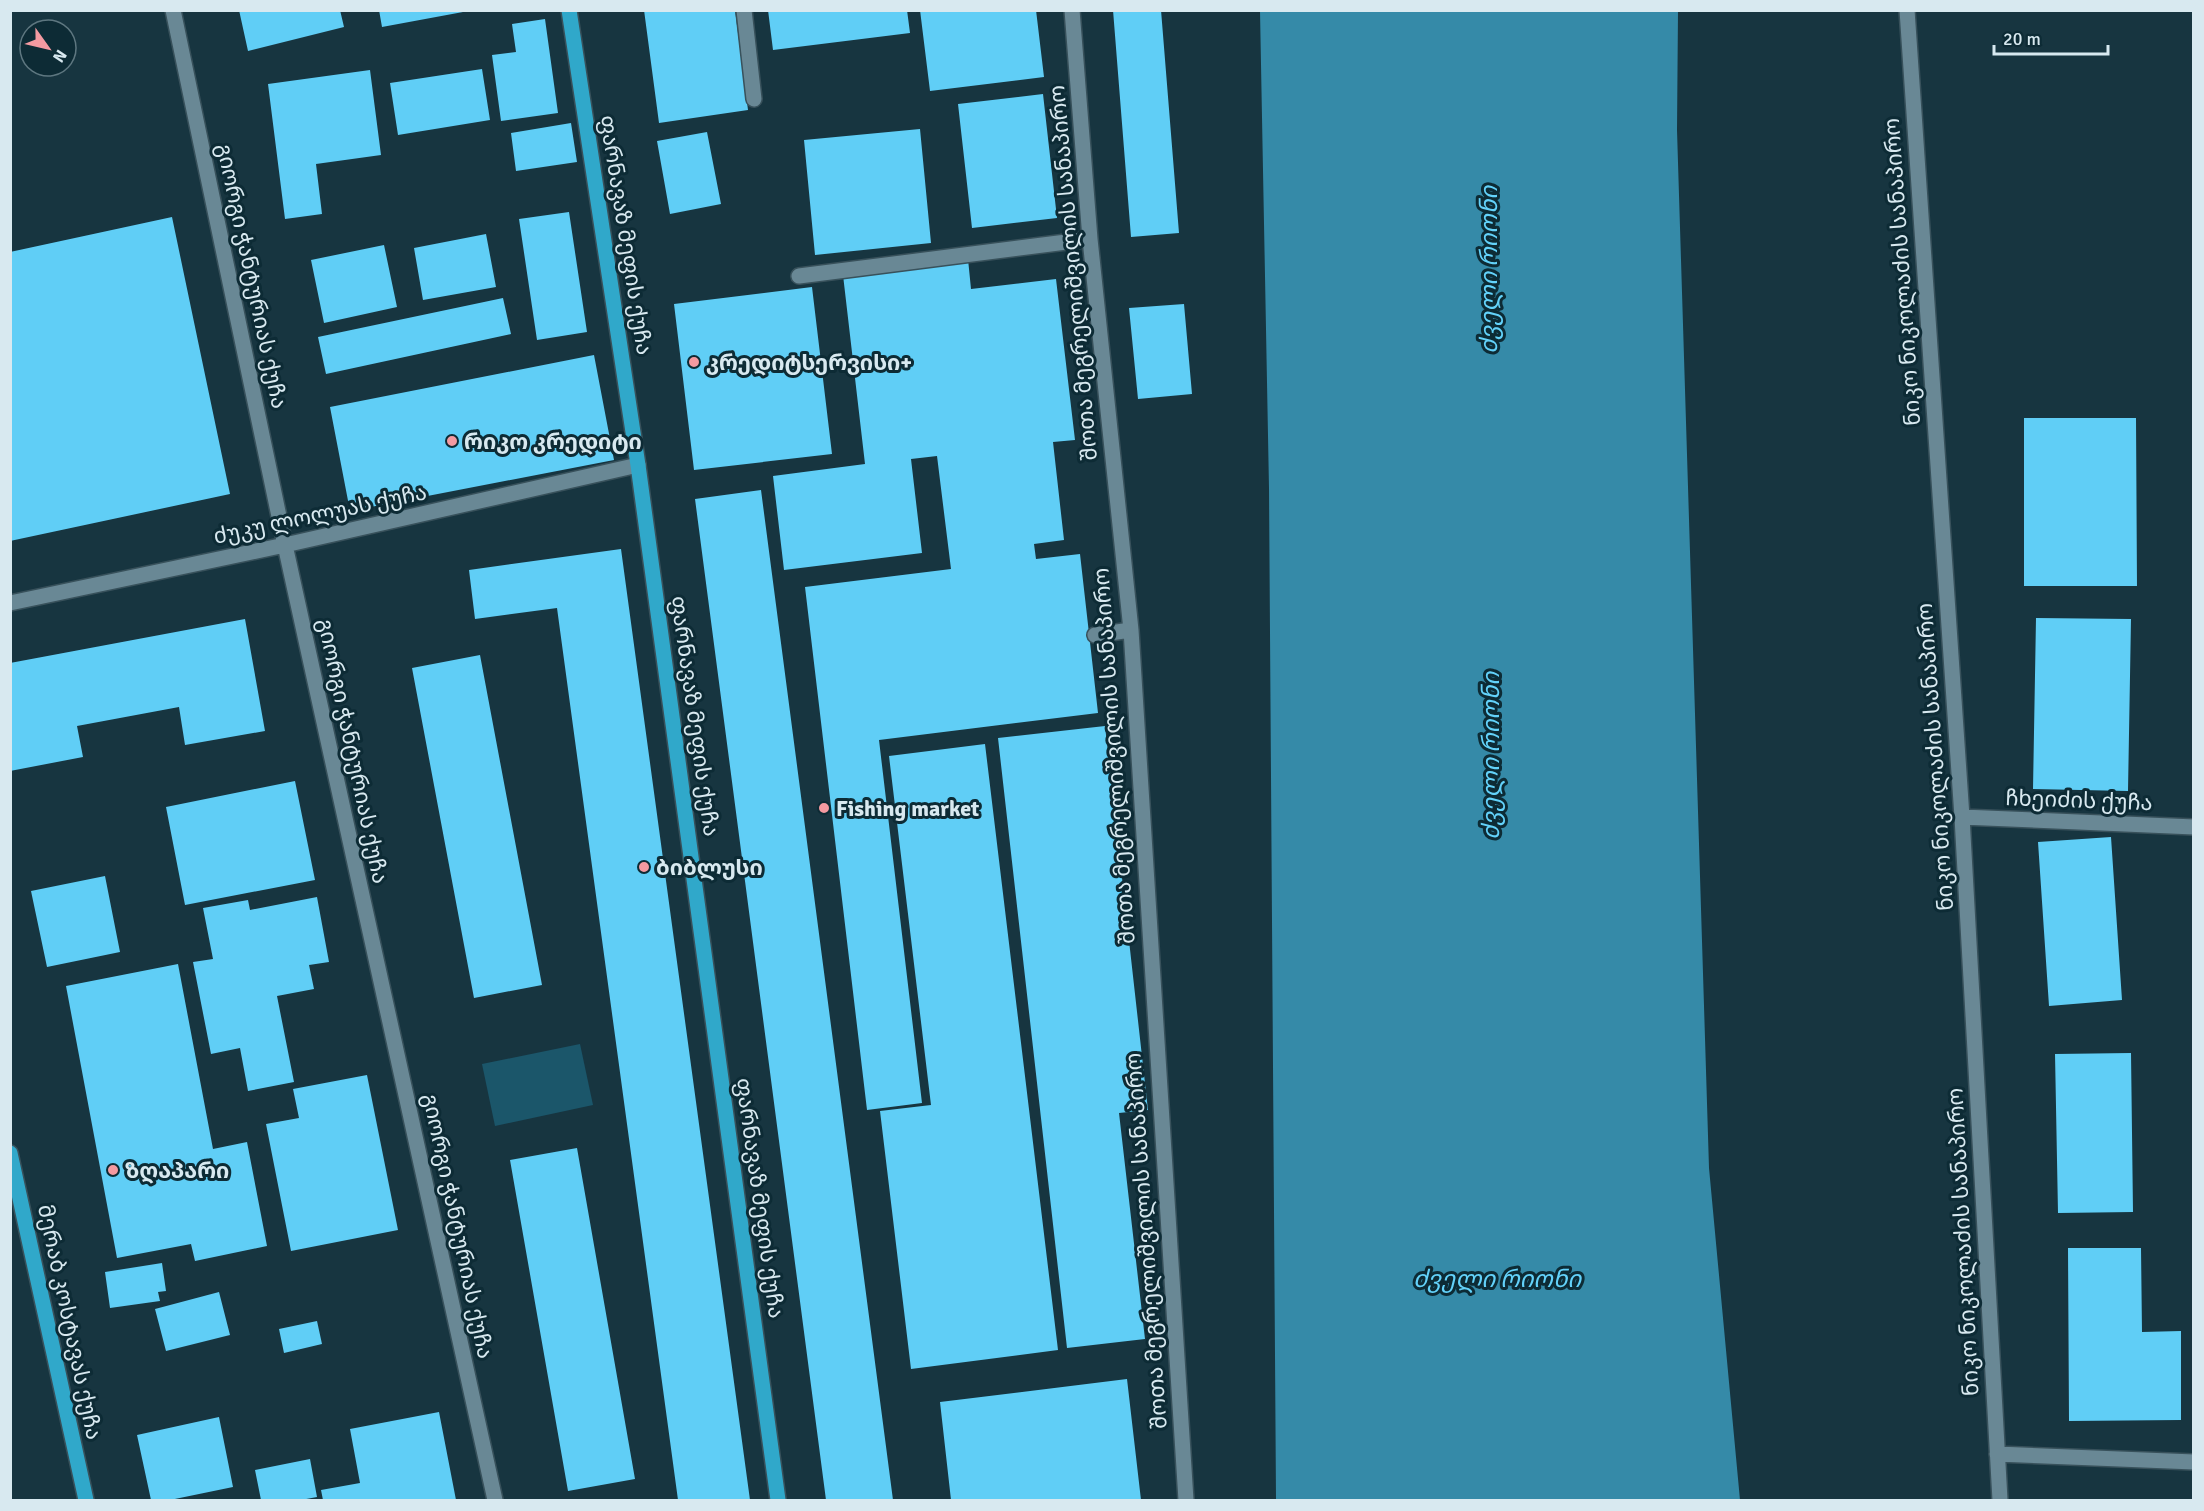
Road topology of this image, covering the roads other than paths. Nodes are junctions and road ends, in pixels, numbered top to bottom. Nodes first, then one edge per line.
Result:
1 (173, 10) edge
2 (569, 10) edge
3 (744, 10) edge
4 (1072, 10) edge
5 (1907, 10) edge
6 (754, 99) dead end
7 (1090, 239) junction
8 (799, 276) dead end
9 (638, 465) junction
10 (285, 545) junction
11 (10, 603) edge
12 (1131, 630) junction
13 (1095, 635) dead end
14 (1962, 817) junction
15 (2193, 827) edge
16 (10, 1153) edge
17 (1997, 1454) junction
18 (2193, 1462) edge
19 (86, 1500) edge
20 (495, 1500) edge
21 (778, 1500) edge
22 (1186, 1500) edge
23 (2000, 1500) edge

1 - 10 street, გიორგი ჭანტურიას ქუჩა
2 - 9 main road, ფარნავაზ მეფის ქუჩა
3 - 6 street
4 - 7 street, შოთა მეგრელიშვილის სანაპირო
5 - 14 street, ნიკო ნიკოლაძის სანაპირო
7 - 8 street
7 - 12 street, შოთა მეგრელიშვილის სანაპირო
9 - 10 street, ძუკუ ლოლუას ქუჩა
9 - 21 main road, ფარნავაზ მეფის ქუჩა
10 - 11 street, ძუკუ ლოლუას ქუჩა
10 - 20 street, გიორგი ჭანტურიას ქუჩა
12 - 13 street
12 - 22 street, შოთა მეგრელიშვილის სანაპირო
14 - 15 street, ჩხეიძის ქუჩა
14 - 17 street, ნიკო ნიკოლაძის სანაპირო
16 - 19 main road, მერაბ კოსტავას ქუჩა
17 - 18 street
17 - 23 street, ნიკო ნიკოლაძის სანაპირო

